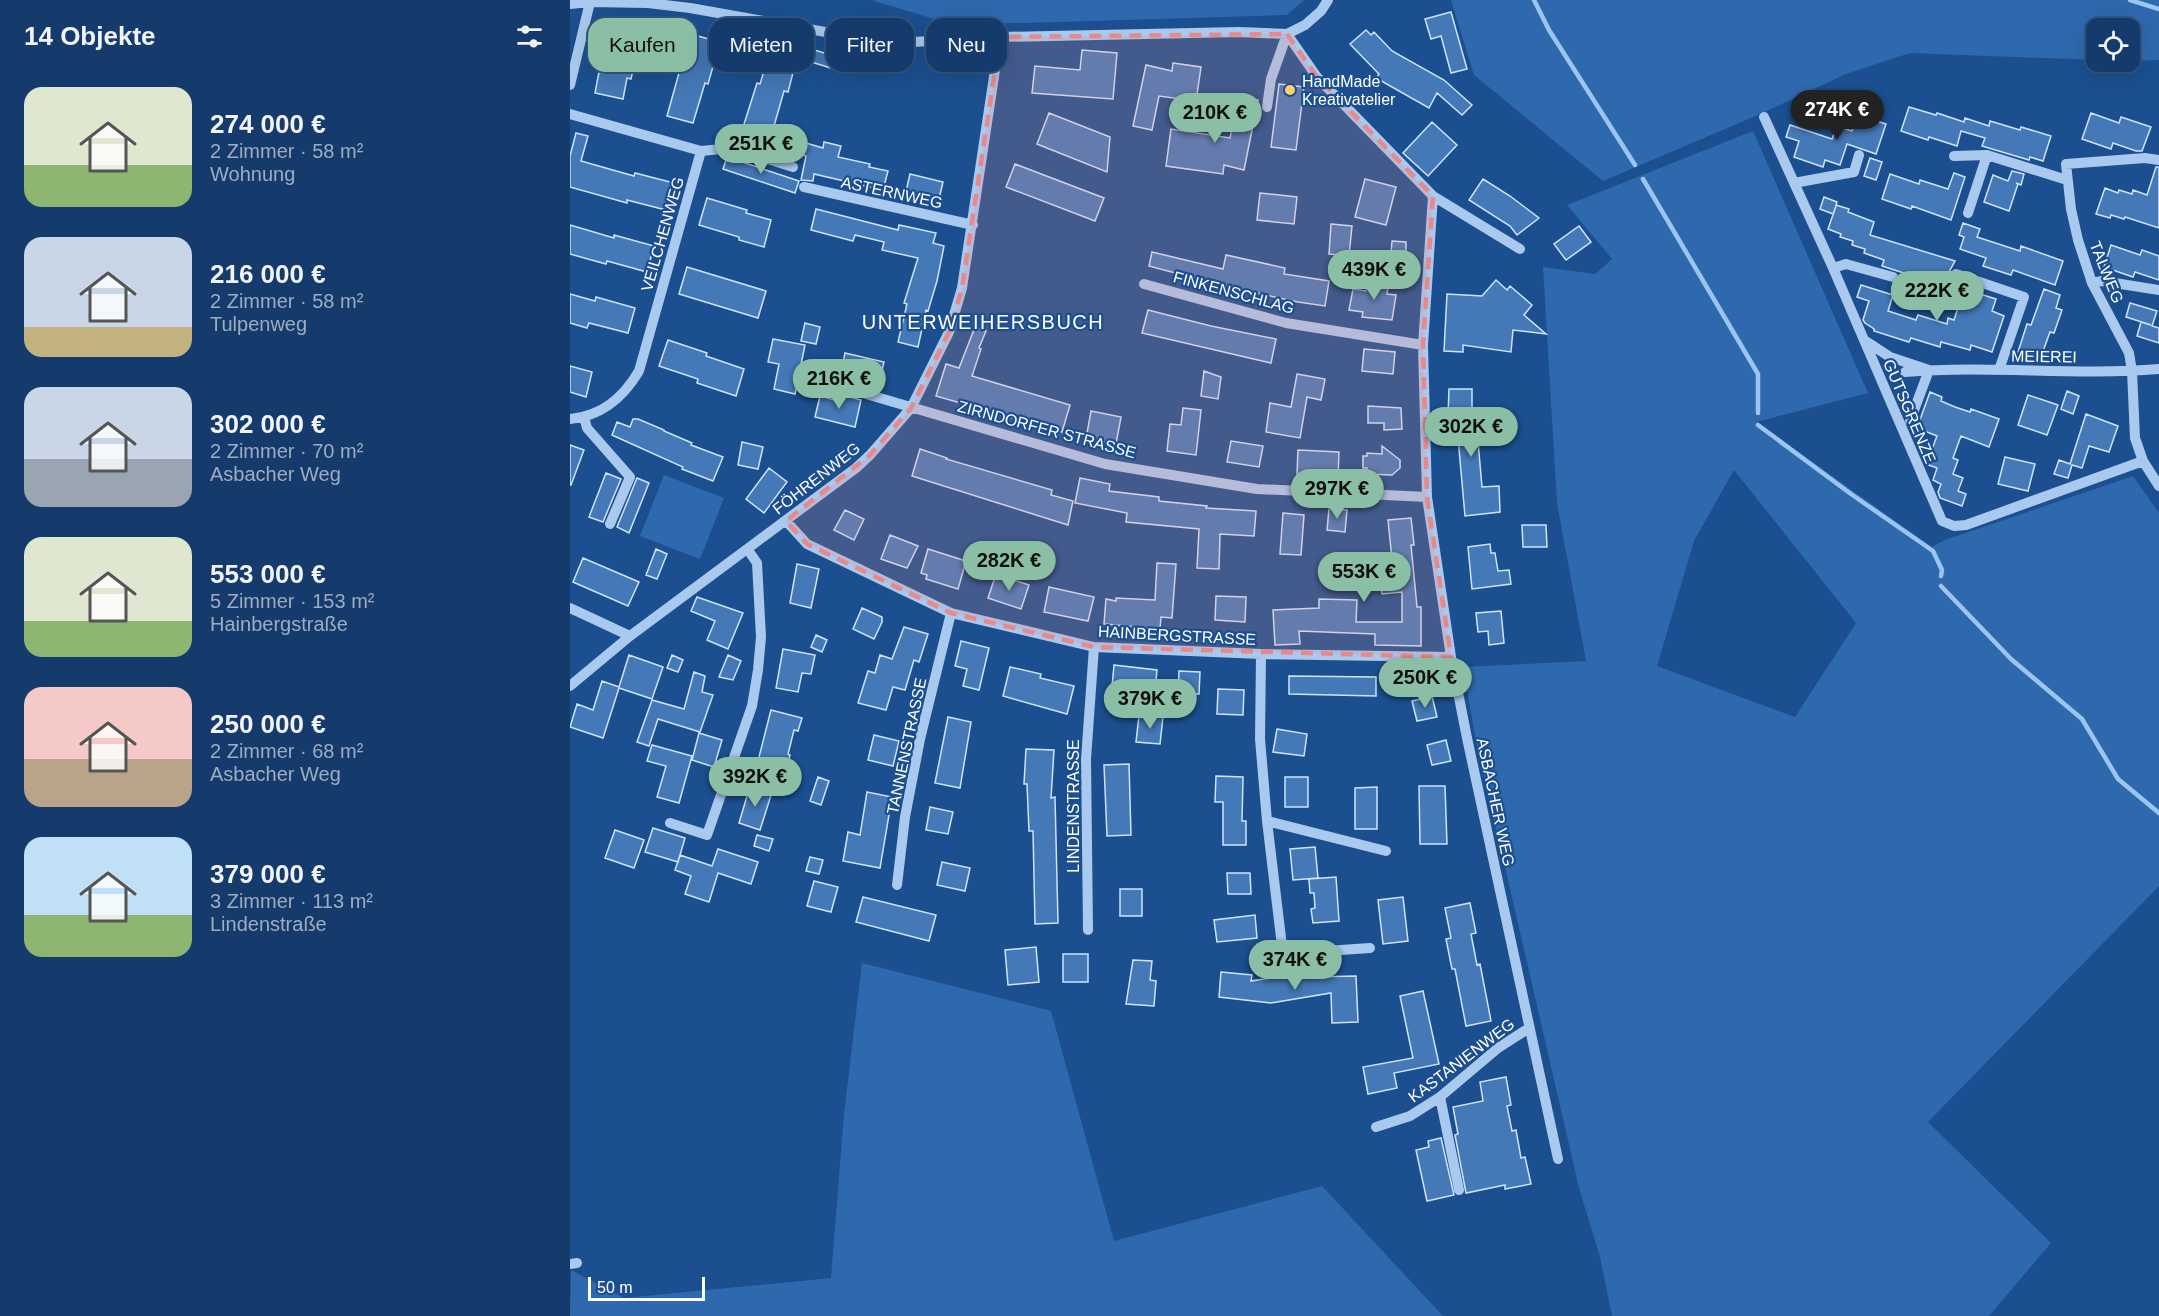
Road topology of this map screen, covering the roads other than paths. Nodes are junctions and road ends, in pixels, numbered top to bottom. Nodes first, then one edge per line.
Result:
1 (1328, 0) edge
2 (590, 2) junction
3 (570, 4) edge
4 (1287, 34) junction
5 (1007, 37) edge
6 (926, 41) edge
7 (995, 72) edge
8 (570, 85) edge
9 (1267, 107) dead end
10 (570, 114) edge
11 (1764, 117) dead end
12 (701, 151) junction
13 (1859, 155) dead end
14 (1987, 155) junction
15 (1954, 156) dead end
16 (2159, 160) edge
17 (793, 167) dead end
18 (2067, 180) junction
19 (1794, 183) junction
20 (804, 187) dead end
21 (1432, 196) junction
22 (1968, 213) dead end
23 (973, 225) junction
24 (1520, 249) dead end
25 (1833, 268) junction
26 (1956, 274) dead end
27 (1893, 277) dead end
28 (2092, 283) junction
29 (1144, 284) dead end
30 (2159, 290) edge
31 (1863, 339) junction
32 (1423, 345) junction
33 (2159, 369) edge
34 (1929, 370) junction
35 (2000, 370) junction
36 (2132, 371) junction
37 (1905, 372) dead end
38 (815, 379) dead end
39 (911, 408) junction
40 (584, 417) junction
41 (570, 419) edge
42 (1910, 421) dead end
43 (2143, 461) junction
44 (2159, 486) edge
45 (1428, 497) junction
46 (786, 521) junction
47 (610, 524) dead end
48 (748, 550) junction
49 (570, 608) edge
50 (951, 613) junction
51 (630, 636) junction
52 (1094, 647) junction
53 (1261, 654) junction
54 (1451, 657) junction
55 (570, 686) edge
56 (1267, 821) junction
57 (670, 823) dead end
58 (1386, 851) dead end
59 (897, 885) dead end
60 (1088, 930) dead end
61 (1370, 948) dead end
62 (1529, 1028) junction
63 (1440, 1097) junction
64 (1376, 1127) dead end
65 (1558, 1159) dead end
66 (1459, 1190) dead end

1 - 4 street
2 - 3 street
2 - 6 street
2 - 8 street
4 - 5 street
4 - 9 street
4 - 21 street
7 - 23 street, FÖHRENWEG
10 - 12 street
11 - 19 street, GUTSGRENZE
12 - 17 street
12 - 40 street, VEILCHENWEG
13 - 19 street
14 - 15 street
14 - 18 street
14 - 22 street
16 - 18 street
18 - 28 street, TALWEG
19 - 25 street, GUTSGRENZE
20 - 23 street, ASTERNWEG
21 - 24 street
21 - 32 street, ASBACHER WEG
23 - 39 street, FÖHRENWEG
25 - 27 street
25 - 31 street, GUTSGRENZE
26 - 35 street
28 - 30 street
28 - 36 street, TALWEG
29 - 32 street, FINKENSCHLAG
31 - 34 street, MEIEREI
31 - 43 street, GUTSGRENZE
32 - 45 street, ASBACHER WEG
33 - 36 street, MEIEREI
34 - 35 street, MEIEREI
34 - 37 street, MEIEREI
34 - 42 street
35 - 36 street, MEIEREI
36 - 43 street, TALWEG
38 - 39 street, ZIRNDORFER STRASSE
39 - 45 street, ZIRNDORFER STRASSE
39 - 46 street, FÖHRENWEG
40 - 41 street, VEILCHENWEG
40 - 47 street
43 - 44 street, TALWEG
45 - 54 street, ASBACHER WEG
46 - 48 street, FÖHRENWEG
46 - 50 street, HAINBERGSTRASSE
48 - 51 street, FÖHRENWEG
48 - 57 street
49 - 51 street
50 - 52 street, HAINBERGSTRASSE
50 - 59 street, TANNENSTRASSE
51 - 55 street, FÖHRENWEG
52 - 53 street, HAINBERGSTRASSE
52 - 60 street, LINDENSTRASSE
53 - 54 street, HAINBERGSTRASSE
53 - 56 street
54 - 62 street, ASBACHER WEG
56 - 58 street
56 - 61 street
62 - 63 street, KASTANIENWEG
62 - 65 street, ASBACHER WEG
63 - 64 street, KASTANIENWEG
63 - 66 street

